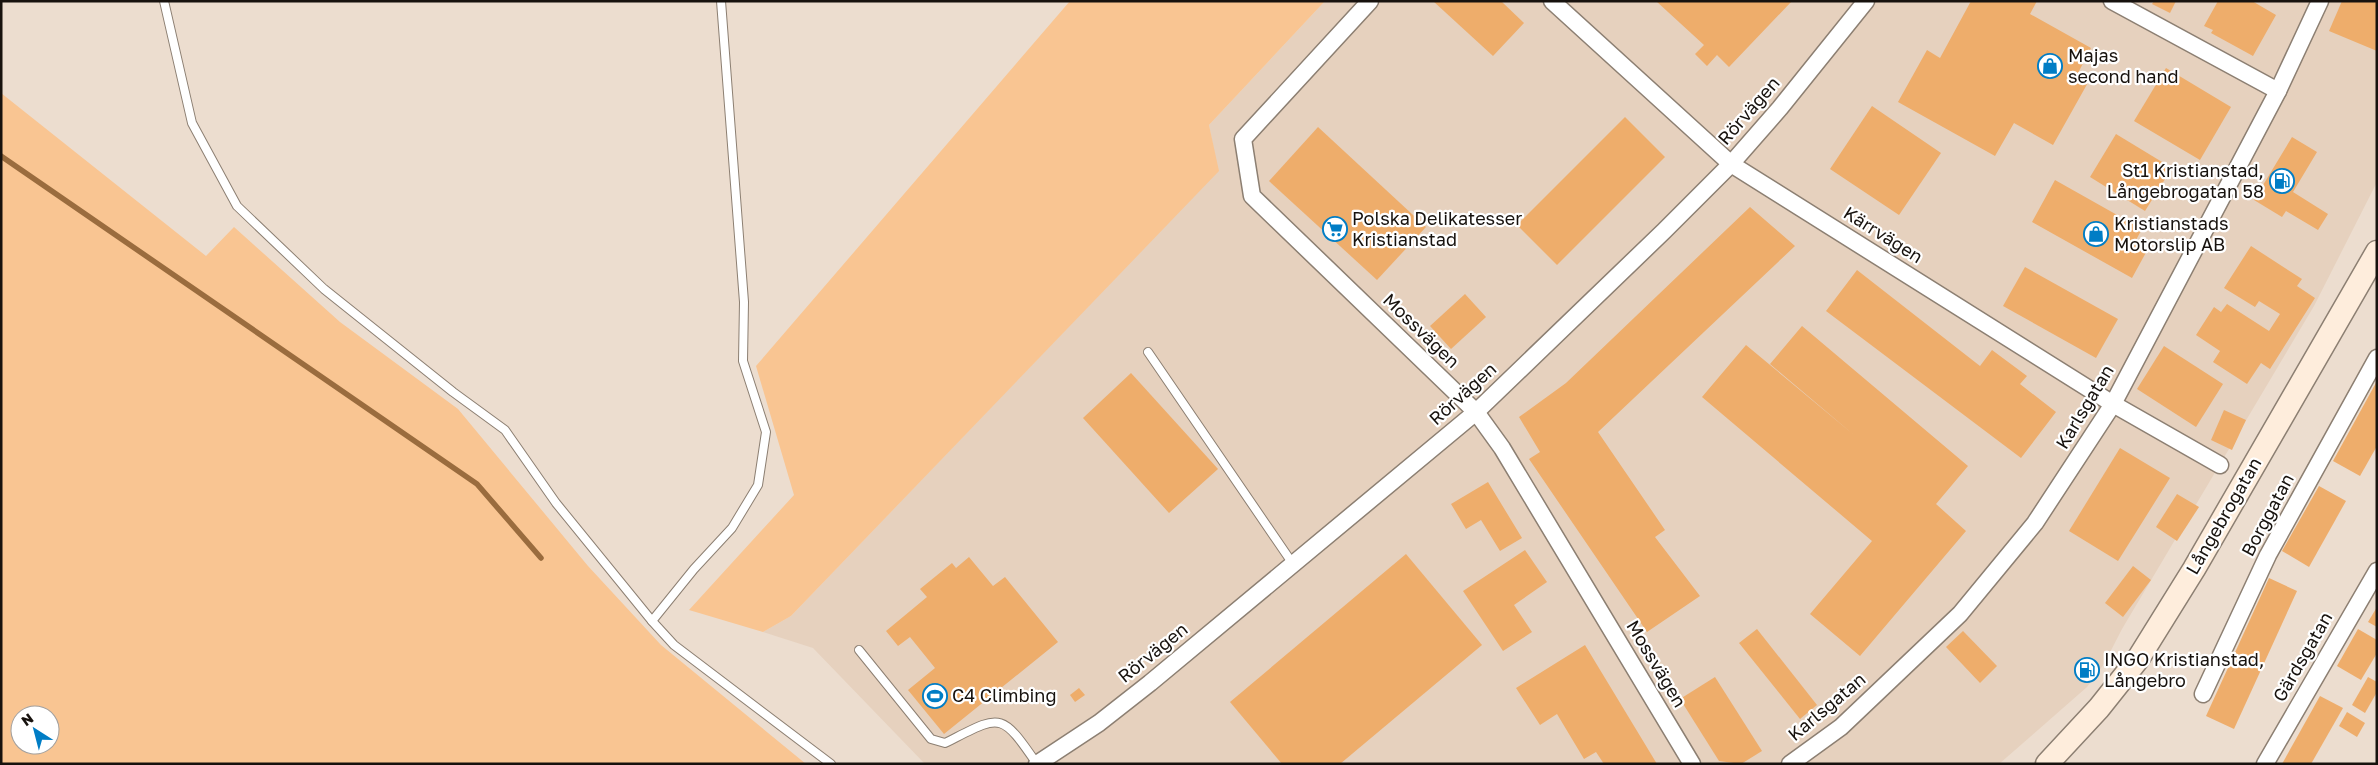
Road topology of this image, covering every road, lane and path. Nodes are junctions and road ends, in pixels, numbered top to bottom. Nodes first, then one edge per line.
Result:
1 (164, 1) edge
2 (722, 1) edge
3 (1370, 1) edge
4 (1552, 1) edge
5 (1866, 1) edge
6 (2112, 1) edge
7 (2320, 1) edge
8 (2278, 91) junction
9 (1731, 164) junction
10 (2377, 252) edge
11 (1148, 352) dead end
12 (2377, 358) edge
13 (2112, 404) junction
14 (1476, 412) junction
15 (2220, 466) dead end
16 (1293, 564) junction
17 (2377, 571) edge
18 (652, 621) junction
19 (859, 650) dead end
20 (2203, 694) dead end
21 (831, 764) edge
22 (1037, 764) edge
23 (1692, 764) edge
24 (1790, 764) edge
25 (2047, 764) edge
26 (2265, 764) edge

1 - 18 lane
2 - 18 lane
3 - 14 street, Mossvägen
4 - 9 street, Kärrvägen
5 - 9 street, Rörvägen
6 - 8 street
7 - 8 street, Karlsgatan
8 - 13 street, Karlsgatan
9 - 13 street, Kärrvägen
9 - 14 street, Rörvägen
10 - 25 main road, Långebrogatan
11 - 16 lane
12 - 20 street, Borggatan
13 - 15 street, Kärrvägen
13 - 24 street, Karlsgatan
14 - 16 street, Rörvägen
14 - 23 street, Mossvägen
16 - 22 street, Rörvägen
17 - 26 street, Gärdsgatan
18 - 21 lane
19 - 22 lane

